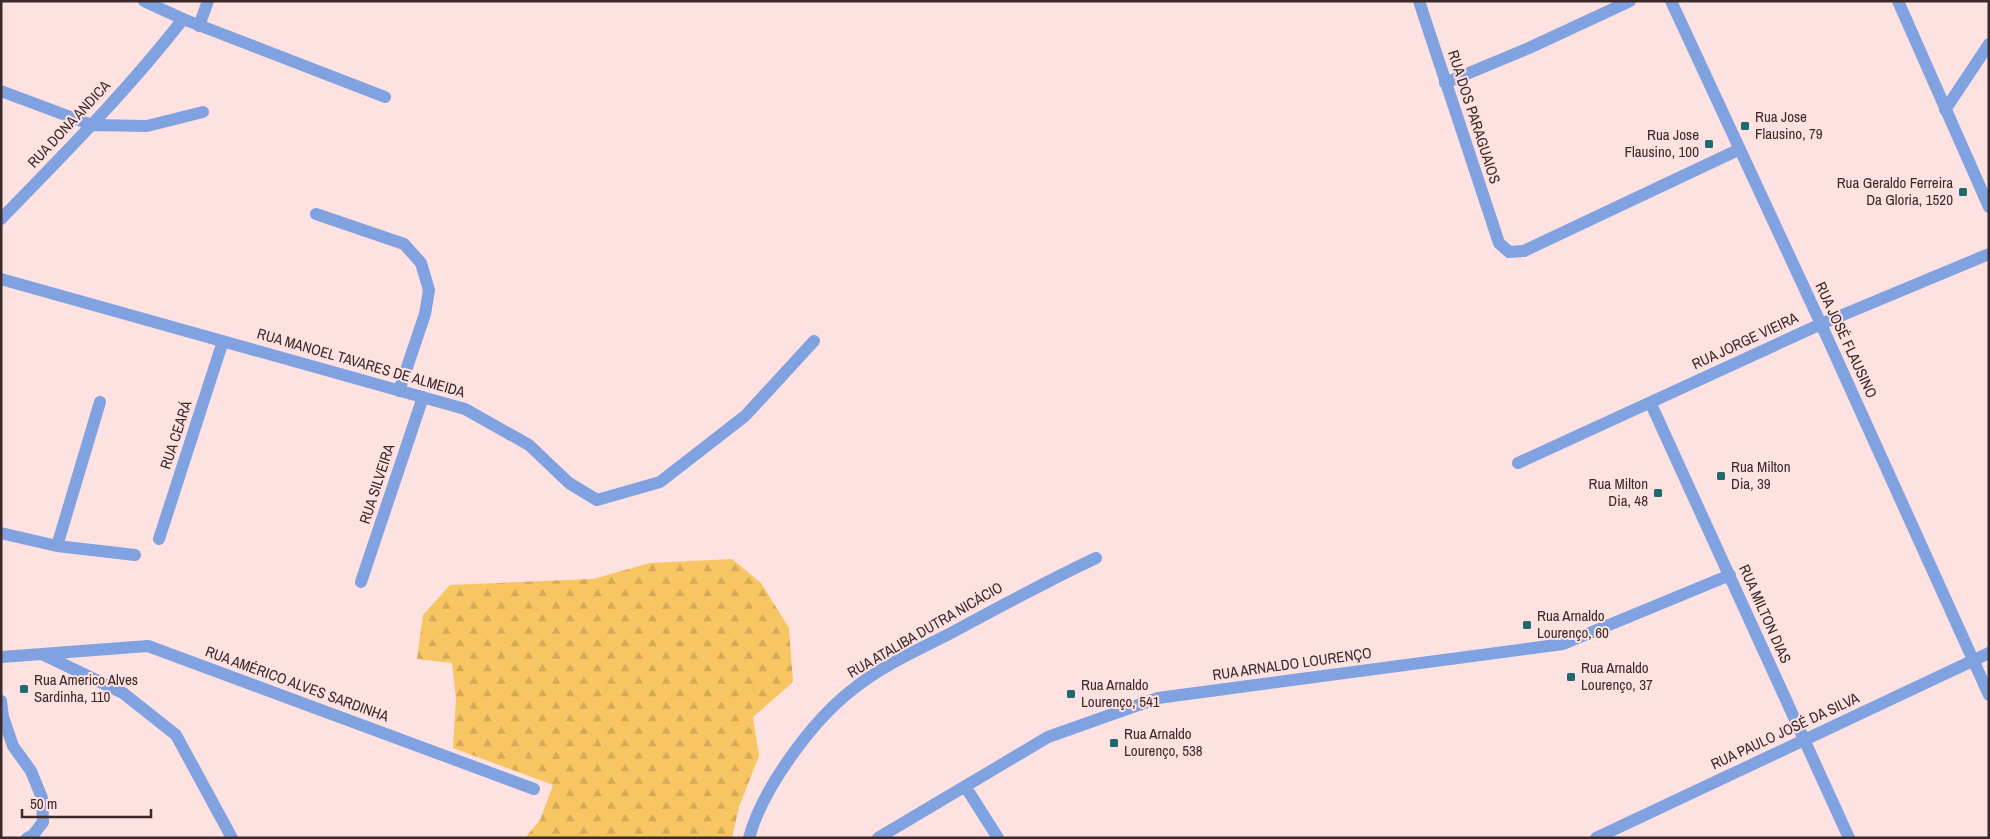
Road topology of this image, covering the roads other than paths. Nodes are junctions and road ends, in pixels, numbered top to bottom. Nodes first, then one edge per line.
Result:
1 (144, 1) edge
2 (208, 1) edge
3 (1419, 1) edge
4 (1630, 1) edge
5 (1671, 1) edge
6 (1898, 1) edge
7 (183, 19) junction
8 (199, 26) junction
9 (1989, 44) edge
10 (1444, 83) junction
11 (1, 91) edge
12 (385, 97) dead end
13 (1945, 110) junction
14 (203, 112) dead end
15 (92, 125) junction
16 (1740, 150) junction
17 (1989, 207) edge
18 (316, 214) dead end
19 (1, 219) edge
20 (1989, 254) edge
21 (1, 279) edge
22 (1821, 324) junction
23 (223, 341) junction
24 (814, 341) dead end
25 (399, 391) junction
26 (423, 397) junction
27 (100, 402) dead end
28 (1650, 404) junction
29 (1518, 463) dead end
30 (1, 533) edge
31 (159, 539) dead end
32 (57, 546) junction
33 (135, 555) dead end
34 (1096, 558) dead end
35 (1730, 575) junction
36 (361, 582) dead end
37 (1989, 653) edge
38 (42, 654) junction
39 (1, 657) edge
40 (1973, 660) junction
41 (1989, 695) edge
42 (1, 701) edge
43 (1805, 740) junction
44 (965, 786) junction
45 (534, 789) dead end
46 (27, 838) edge
47 (232, 838) edge
48 (749, 838) edge
49 (878, 838) edge
50 (998, 838) edge
51 (1596, 838) edge
52 (1849, 838) edge

1 - 7 street
2 - 8 street
3 - 10 street, RUA DOS PARAGUAIOS
4 - 10 street
5 - 16 street, RUA JOSÉ FLAUSINO
6 - 13 street
7 - 8 street
7 - 15 street, RUA DONA ANDICA
8 - 12 street
9 - 13 street
10 - 16 street, RUA DOS PARAGUAIOS
11 - 15 street
13 - 17 street
14 - 15 street
15 - 19 street, RUA DONA ANDICA
16 - 22 street, RUA JOSÉ FLAUSINO
18 - 25 street
20 - 22 street, RUA JORGE VIEIRA
21 - 23 street, RUA MANOEL TAVARES DE ALMEIDA
22 - 28 street, RUA JORGE VIEIRA
22 - 40 street, RUA JOSÉ FLAUSINO
23 - 25 street, RUA MANOEL TAVARES DE ALMEIDA
23 - 31 street, RUA CEARÁ
24 - 26 street, RUA MANOEL TAVARES DE ALMEIDA
25 - 26 street, RUA MANOEL TAVARES DE ALMEIDA
26 - 36 street, RUA SILVEIRA
27 - 32 street
28 - 29 street, RUA JORGE VIEIRA
28 - 35 street, RUA MILTON DIAS
30 - 32 street
32 - 33 street
34 - 48 street, RUA ATALIBA DUTRA NICÁCIO
35 - 43 street, RUA MILTON DIAS
35 - 44 street, RUA ARNALDO LOURENÇO
37 - 40 street, RUA PAULO JOSÉ DA SILVA
38 - 39 street
38 - 45 street, RUA AMÉRICO ALVES SARDINHA
38 - 47 street
40 - 41 street, RUA JOSÉ FLAUSINO
40 - 43 street, RUA PAULO JOSÉ DA SILVA
42 - 46 street
43 - 51 street, RUA PAULO JOSÉ DA SILVA
43 - 52 street, RUA MILTON DIAS
44 - 49 street, RUA ARNALDO LOURENÇO
44 - 50 street

